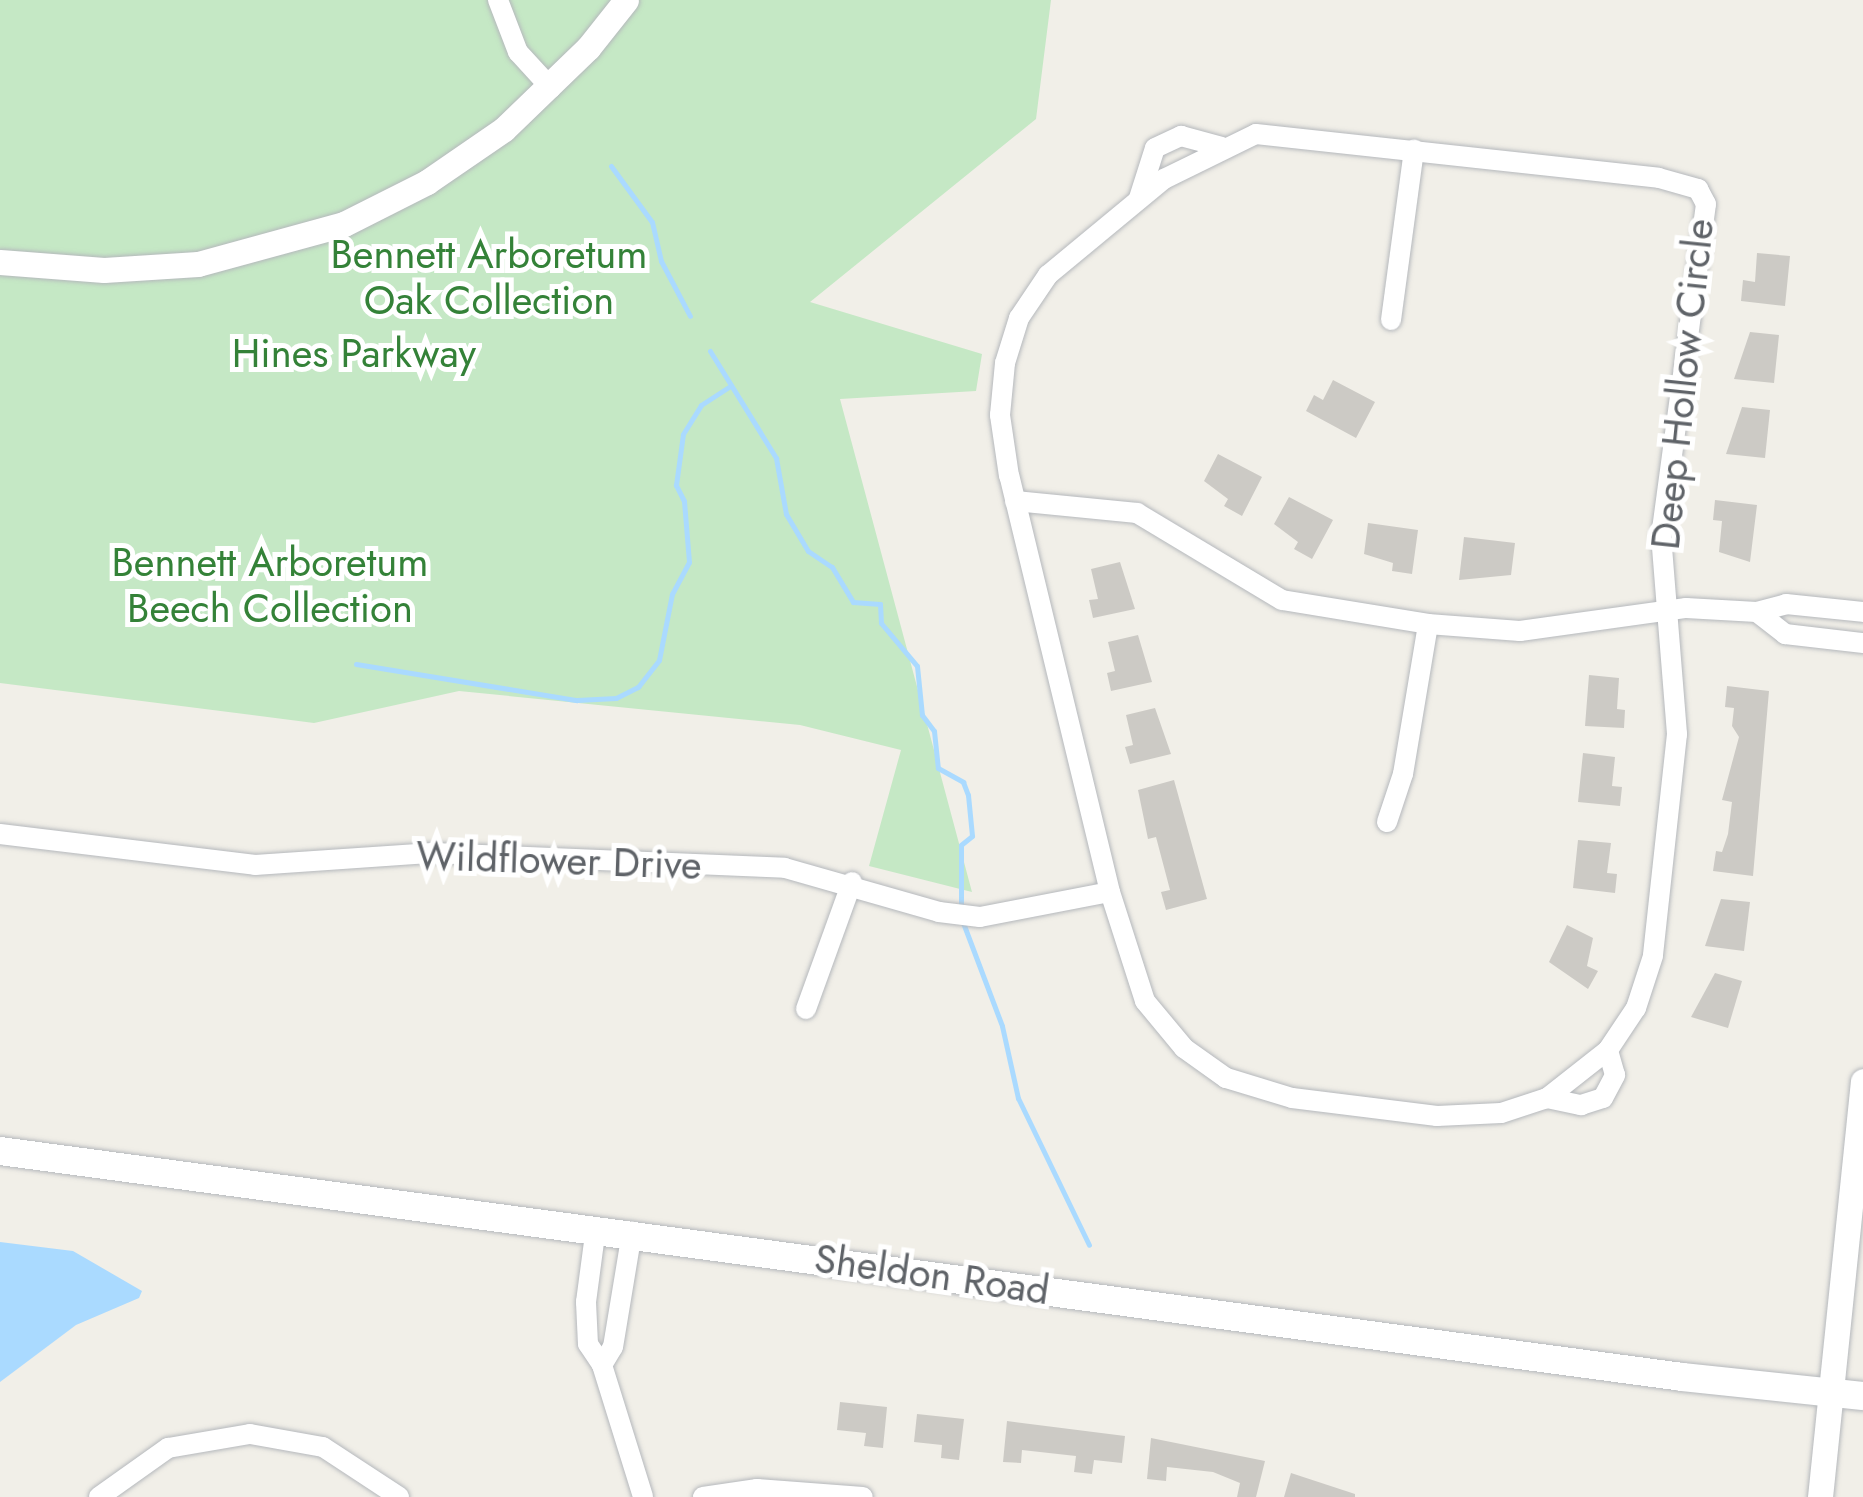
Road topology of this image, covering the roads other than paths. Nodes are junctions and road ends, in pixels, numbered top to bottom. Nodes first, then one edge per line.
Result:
1 (498, 0) edge
2 (626, 0) edge
3 (551, 88) junction
4 (1222, 146) junction
5 (1414, 150) junction
6 (1139, 200) junction
7 (0, 262) edge
8 (1391, 320) dead end
9 (1015, 501) junction
10 (1665, 611) junction
11 (1757, 612) junction
12 (1863, 612) edge
13 (1428, 624) junction
14 (1863, 643) edge
15 (1387, 822) dead end
16 (0, 834) edge
17 (852, 882) junction
18 (1110, 892) junction
19 (806, 1009) dead end
20 (1608, 1050) junction
21 (1863, 1081) edge
22 (1546, 1098) junction
23 (0, 1151) edge
24 (596, 1227) junction
25 (632, 1232) junction
26 (602, 1365) junction
27 (1830, 1391) junction
28 (1863, 1396) edge
29 (99, 1497) edge
30 (399, 1497) edge
31 (643, 1497) edge
32 (704, 1497) edge
33 (863, 1497) edge
34 (1820, 1497) edge

1 - 3 street
2 - 3 street
3 - 7 street
4 - 5 street, Deep Hollow Circle
4 - 6 street, Deep Hollow Circle
4 - 6 street, Deep Hollow Circle
5 - 8 street
5 - 10 street, Deep Hollow Circle
6 - 9 street, Deep Hollow Circle
9 - 13 street
9 - 18 street, Deep Hollow Circle
10 - 11 street
10 - 13 street
10 - 20 street, Deep Hollow Circle
11 - 12 street
11 - 14 street
13 - 15 street
16 - 17 street, Wildflower Drive
17 - 18 street, Wildflower Drive
17 - 19 street
18 - 22 street, Deep Hollow Circle
20 - 22 street, Deep Hollow Circle
20 - 22 street, Deep Hollow Circle
21 - 27 street
23 - 24 main road, Sheldon Road
24 - 25 main road, Sheldon Road
24 - 26 street
25 - 26 street
25 - 27 main road, Sheldon Road
26 - 31 street
27 - 28 main road, Sheldon Road
27 - 34 street
29 - 30 street
32 - 33 street

